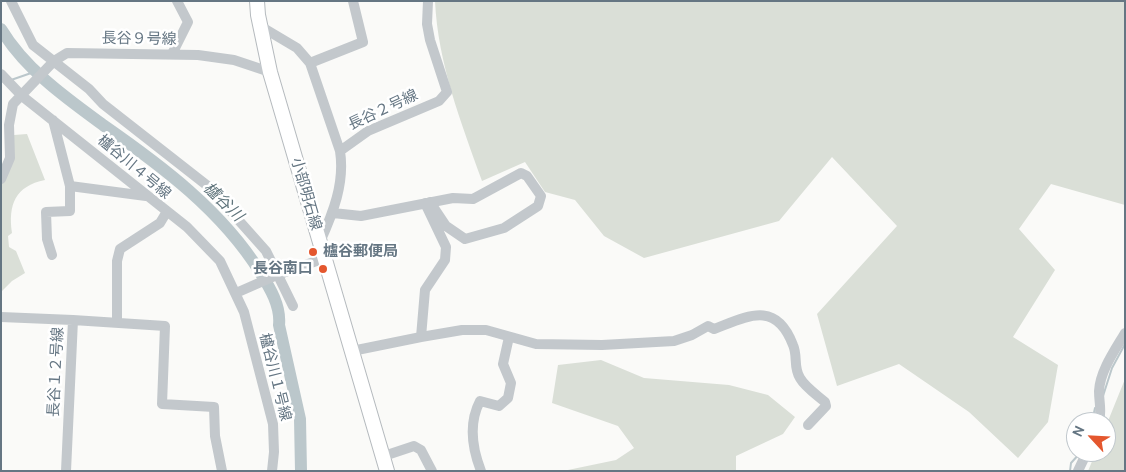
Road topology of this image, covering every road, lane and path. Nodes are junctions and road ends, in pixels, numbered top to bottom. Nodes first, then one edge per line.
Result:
1 (11, 1) edge
2 (177, 1) edge
3 (257, 1) edge
4 (353, 1) edge
5 (428, 1) edge
6 (260, 26) junction
7 (172, 54) junction
8 (54, 61) junction
9 (310, 63) junction
10 (270, 72) junction
11 (5, 79) edge
12 (22, 96) junction
13 (53, 120) junction
14 (340, 151) junction
15 (1, 179) edge
16 (70, 186) junction
17 (147, 197) junction
18 (428, 202) junction
19 (166, 213) junction
20 (333, 213) junction
21 (320, 242) junction
22 (52, 255) dead end
23 (325, 258) junction
24 (277, 275) junction
25 (236, 293) junction
26 (293, 306) dead end
27 (1, 317) edge
28 (74, 320) junction
29 (117, 324) junction
30 (1125, 333) edge
31 (421, 337) junction
32 (509, 337) junction
33 (352, 351) junction
34 (1102, 412) edge
35 (808, 425) dead end
36 (384, 456) junction
37 (66, 471) edge
38 (222, 471) edge
39 (272, 471) edge
40 (382, 471) edge
41 (387, 471) edge
42 (432, 471) edge
43 (481, 471) edge

1 - 8 street
2 - 7 street
3 - 6 main road, 小部明石線
4 - 9 street
5 - 14 street, 長谷２号線
6 - 9 street
6 - 10 main road, 小部明石線
7 - 8 street, 長谷９号線
7 - 10 street, 長谷９号線
8 - 12 street, 長谷９号線
8 - 24 street
9 - 14 street, 長谷２号線
10 - 21 main road, 小部明石線
11 - 12 street, 櫨谷川４号線
12 - 13 street, 櫨谷川４号線
12 - 15 street, 長谷９号線
13 - 16 street
13 - 17 street, 櫨谷川４号線
14 - 20 street
16 - 17 street
16 - 22 street
17 - 19 street, 櫨谷川４号線
18 - 18 street
18 - 20 street
18 - 31 street
19 - 25 street, 櫨谷川４号線
19 - 29 street
20 - 21 street
21 - 23 main road, 小部明石線
23 - 24 street
23 - 33 main road, 小部明石線
24 - 25 street
24 - 26 street
25 - 39 street, 櫨谷川１号線
27 - 28 street
28 - 29 street, 長谷１２号線
28 - 37 street, 長谷１２号線
29 - 38 street, 長谷１２号線
30 - 34 street
31 - 32 street
31 - 33 street
32 - 35 street
32 - 43 street
33 - 36 main road, 小部明石線
36 - 40 street
36 - 41 main road, 小部明石線
36 - 42 street

